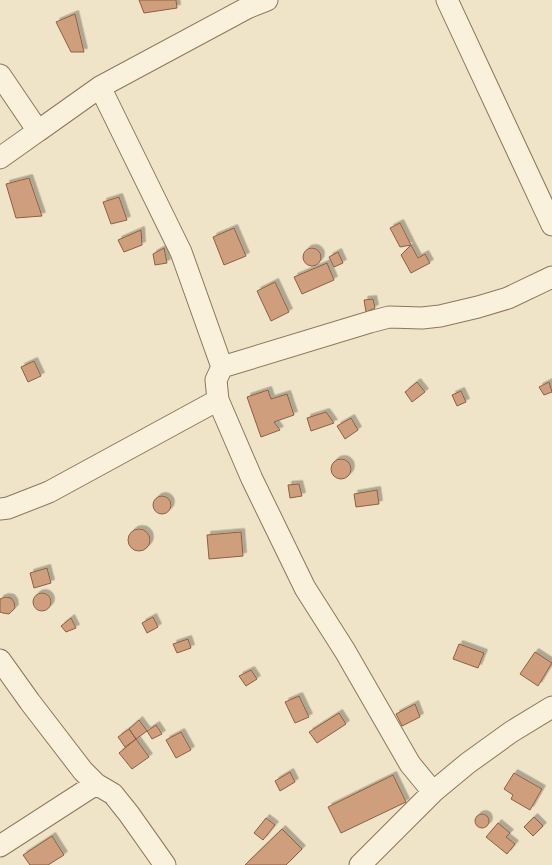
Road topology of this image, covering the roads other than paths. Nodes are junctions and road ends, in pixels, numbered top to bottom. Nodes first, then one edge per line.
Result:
1 (267, 0) edge
2 (447, 0) edge
3 (0, 75) edge
4 (100, 87) junction
5 (38, 130) junction
6 (0, 158) edge
7 (552, 225) edge
8 (552, 278) edge
9 (222, 367) junction
10 (218, 400) junction
11 (0, 509) edge
12 (0, 660) edge
13 (552, 707) edge
14 (96, 784) junction
15 (433, 792) junction
16 (0, 846) edge
17 (165, 865) edge
18 (360, 865) edge

1 - 4 street
2 - 7 street
3 - 5 street
4 - 5 street
4 - 9 street
5 - 6 street
8 - 9 street
9 - 10 street
10 - 11 street
10 - 15 street
12 - 14 street
13 - 15 street
14 - 16 street
14 - 17 street
15 - 18 street

